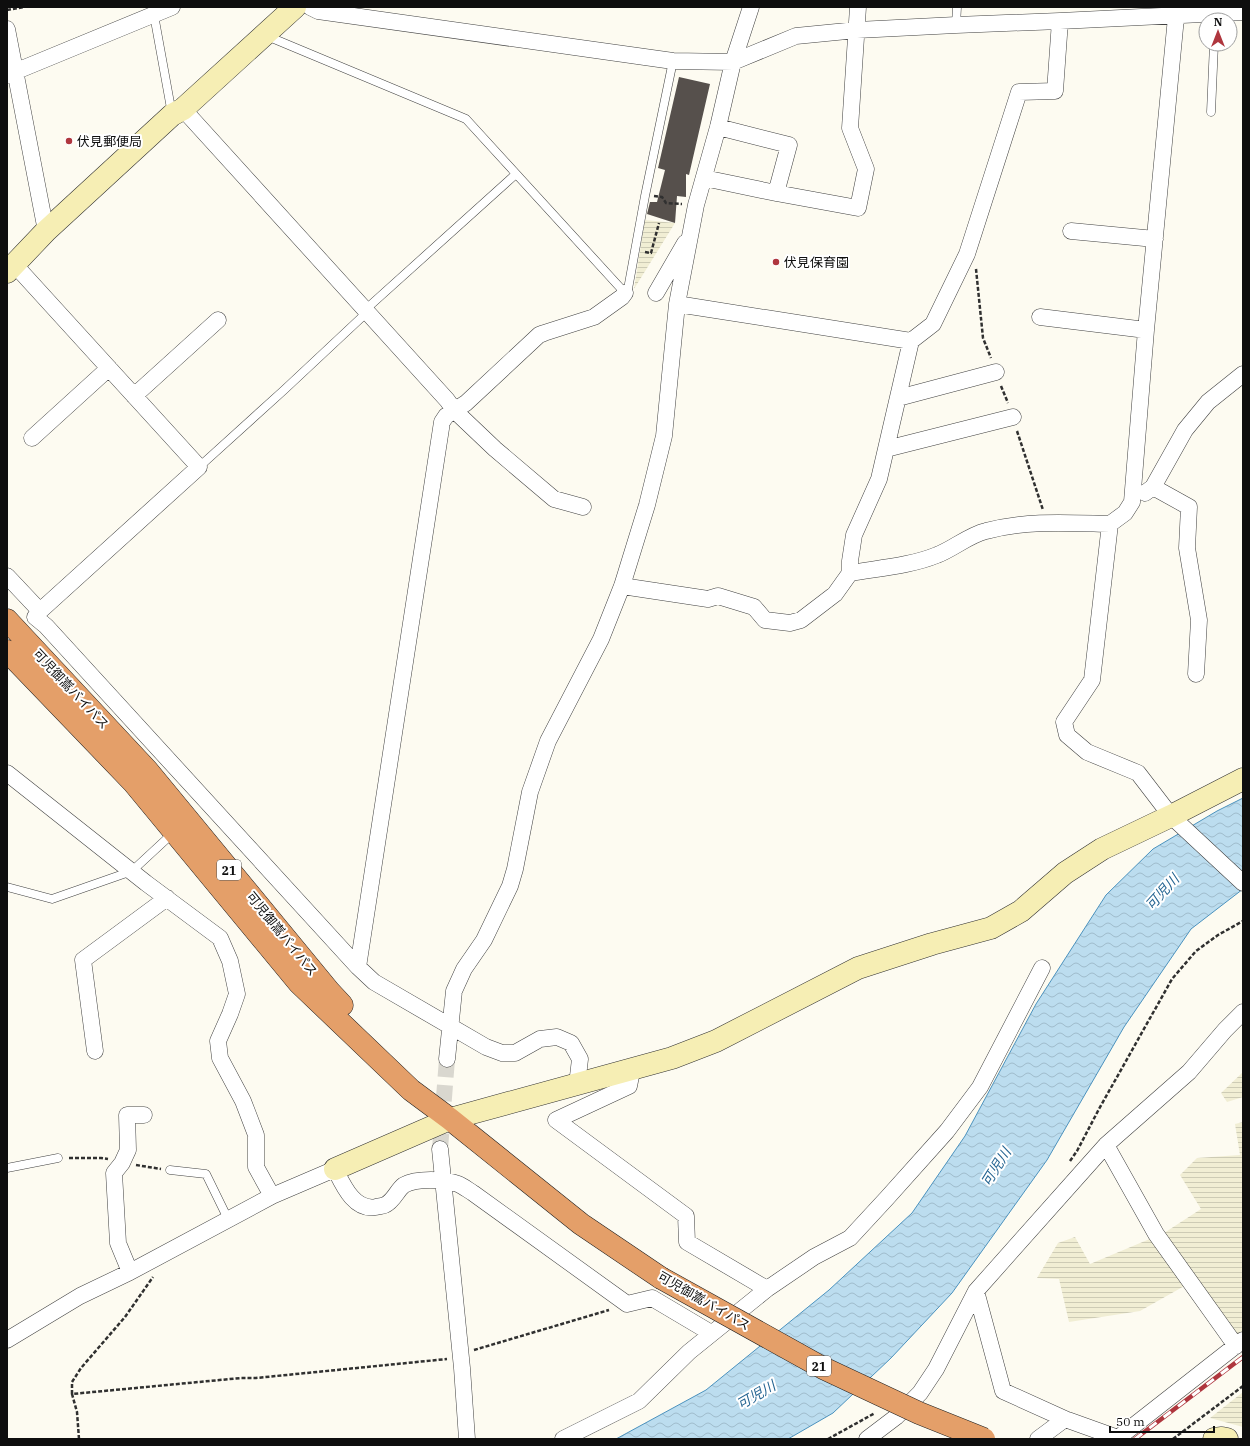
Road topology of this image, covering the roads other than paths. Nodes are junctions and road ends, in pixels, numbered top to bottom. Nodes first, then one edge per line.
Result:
1 (172, 7) edge
2 (310, 7) edge
3 (751, 7) edge
4 (858, 7) edge
5 (957, 7) edge
6 (285, 10) edge
7 (1177, 11) edge
8 (1198, 14) edge
9 (154, 15) junction
10 (1060, 21) junction
11 (956, 25) junction
12 (7, 29) edge
13 (857, 30) junction
14 (264, 35) junction
15 (1214, 52) edge
16 (673, 61) junction
17 (733, 62) junction
18 (11, 73) edge
19 (177, 112) junction
20 (1211, 112) dead end
21 (718, 127) junction
22 (516, 174) junction
23 (704, 178) junction
24 (776, 193) junction
25 (46, 231) junction
26 (1071, 231) dead end
27 (691, 233) junction
28 (1155, 239) junction
29 (11, 268) edge
30 (625, 293) junction
31 (656, 293) dead end
32 (677, 304) junction
33 (366, 310) junction
34 (1040, 317) dead end
35 (218, 320) dead end
36 (1146, 330) junction
37 (911, 341) junction
38 (109, 368) junction
39 (996, 372) dead end
40 (1243, 374) edge
41 (134, 396) junction
42 (898, 398) junction
43 (455, 411) junction
44 (1013, 417) dead end
45 (32, 438) dead end
46 (886, 449) junction
47 (199, 467) junction
48 (1154, 487) junction
49 (1132, 502) junction
50 (583, 507) dead end
51 (1110, 524) junction
52 (850, 573) junction
53 (7, 576) edge
54 (622, 586) junction
55 (40, 611) junction
56 (7, 620) edge
57 (7, 651) edge
58 (1196, 674) dead end
59 (7, 773) edge
60 (1243, 779) edge
61 (1171, 816) junction
62 (174, 832) junction
63 (132, 871) junction
64 (1243, 883) edge
65 (7, 887) edge
66 (166, 898) junction
67 (358, 967) junction
68 (1042, 968) dead end
69 (1243, 1012) edge
70 (450, 1026) junction
71 (95, 1051) dead end
72 (447, 1059) tunnel mouth
73 (630, 1071) junction
74 (577, 1085) junction
75 (144, 1115) dead end
76 (450, 1119) junction
77 (1106, 1145) junction
78 (440, 1149) tunnel mouth
79 (58, 1158) dead end
80 (7, 1168) edge
81 (335, 1169) junction
82 (170, 1170) dead end
83 (443, 1180) junction
84 (272, 1196) junction
85 (228, 1218) junction
86 (130, 1272) junction
87 (767, 1289) junction
88 (976, 1291) junction
89 (711, 1333) junction
90 (7, 1340) edge
91 (1240, 1343) edge
92 (1064, 1419) junction
93 (467, 1439) edge
94 (563, 1439) edge
95 (867, 1439) edge
96 (984, 1439) edge
97 (1038, 1439) edge
98 (1214, 1439) edge
99 (1226, 1439) edge

1 - 9 street
2 - 16 street
3 - 17 street
4 - 13 street
5 - 11 lane
6 - 14 street
7 - 8 street
7 - 10 street
7 - 28 street
9 - 18 street
9 - 19 lane
10 - 11 street
10 - 37 street
11 - 13 street
12 - 18 street
13 - 17 street
13 - 24 street
14 - 19 street
14 - 22 lane
15 - 20 lane
16 - 17 street
16 - 30 lane
17 - 21 street
18 - 25 street
19 - 25 street
19 - 33 street
21 - 23 street
21 - 24 street
22 - 30 lane
22 - 33 lane
23 - 24 street
23 - 27 street
25 - 29 street
26 - 28 street
27 - 31 street
27 - 32 street
28 - 36 street
29 - 38 street
30 - 43 street
32 - 37 street
32 - 54 street
33 - 43 street
33 - 47 lane
34 - 36 street
35 - 41 street
36 - 49 street
37 - 42 street
38 - 41 street
38 - 45 street
39 - 42 street
40 - 48 street
41 - 47 street
42 - 46 street
43 - 50 street
43 - 67 street
44 - 46 street
46 - 52 street
47 - 55 street
48 - 49 street
48 - 58 street
49 - 51 street
51 - 52 street
51 - 61 street
52 - 54 street
53 - 55 street
54 - 70 street
55 - 67 street
56 - 76 highway, 可児御嵩バイパス / 21
57 - 62 highway, 可児御嵩バイパス / 21
59 - 63 street
60 - 61 street
61 - 64 street
61 - 73 street
62 - 63 lane
62 - 76 highway, 可児御嵩バイパス / 21
63 - 65 lane
63 - 66 street
66 - 71 street
66 - 84 street
67 - 70 street
68 - 87 street
69 - 77 street
70 - 72 street
70 - 74 street
73 - 74 street
73 - 87 street
74 - 76 street
75 - 86 street
76 - 81 street
76 - 96 highway, 可児御嵩バイパス / 21, bridge
77 - 88 street
77 - 91 street
78 - 83 street
79 - 80 lane
81 - 83 street
81 - 84 street
82 - 85 lane
83 - 89 street
83 - 93 street
84 - 85 street
85 - 86 street
86 - 90 street
87 - 89 street
88 - 92 street
88 - 95 street
89 - 94 street
91 - 92 street
92 - 97 street
98 - 99 street

